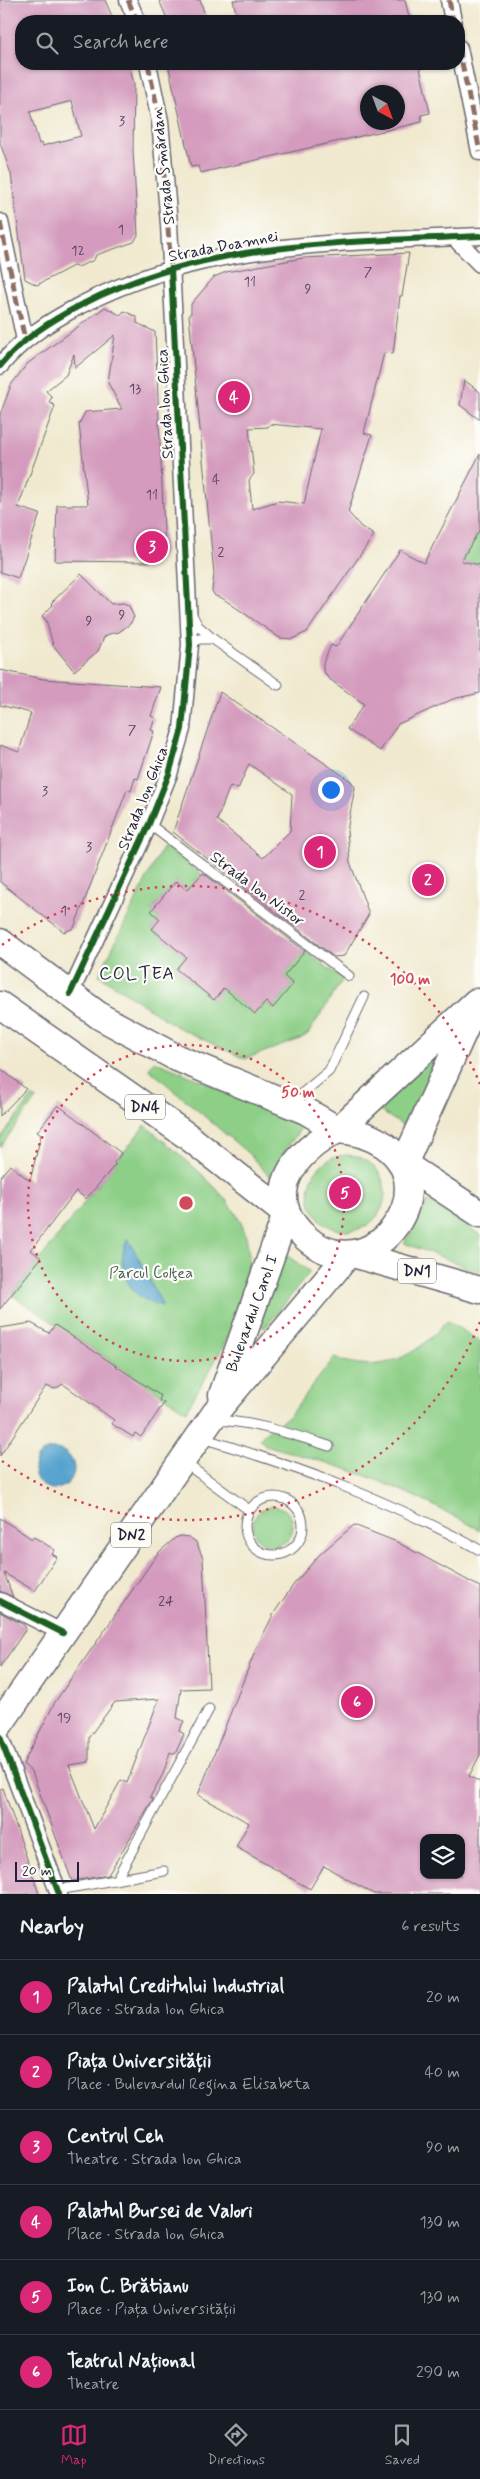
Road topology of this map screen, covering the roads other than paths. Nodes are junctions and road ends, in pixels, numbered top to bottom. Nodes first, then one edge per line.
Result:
1 (128, 0) edge
2 (449, 0) edge
3 (134, 15) edge
4 (452, 15) edge
5 (149, 70) edge
6 (463, 70) edge
7 (480, 152) edge
8 (0, 222) edge
9 (480, 236) edge
10 (454, 237) junction
11 (480, 264) edge
12 (171, 269) junction
13 (24, 340) junction
14 (0, 366) edge
15 (188, 608) junction
16 (213, 639) junction
17 (190, 645) junction
18 (278, 685) dead end
19 (149, 824) junction
20 (0, 942) edge
21 (349, 976) dead end
22 (70, 994) junction
23 (364, 997) dead end
24 (478, 1000) edge
25 (0, 1005) edge
26 (290, 1104) junction
27 (338, 1130) junction
28 (404, 1164) junction
29 (286, 1214) junction
30 (480, 1214) edge
31 (350, 1254) junction
32 (480, 1290) edge
33 (209, 1423) junction
34 (329, 1446) dead end
35 (182, 1461) junction
36 (249, 1510) junction
37 (480, 1550) edge
38 (0, 1601) edge
39 (64, 1633) junction
40 (209, 1709) dead end
41 (0, 1724) edge
42 (0, 1737) edge
43 (164, 1872) dead end
44 (116, 1880) junction
45 (59, 1892) edge

1 - 3 street
2 - 4 street
5 - 12 street, Strada Smârdan
6 - 7 street
8 - 13 street
9 - 10 street, Strada Doamnei
10 - 11 street
10 - 12 street, Strada Doamnei
12 - 13 street, Strada Doamnei
12 - 15 street, Strada Ion Ghica
13 - 14 street, Strada Doamnei
15 - 16 lane
15 - 17 street, Strada Ion Ghica
16 - 17 lane
16 - 18 lane
17 - 19 street, Strada Ion Ghica
19 - 21 lane, Strada Ion Nistor
19 - 22 street, Strada Ion Ghica
20 - 22 main road
22 - 26 main road
23 - 26 lane
24 - 27 main road
24 - 28 main road
25 - 29 main road, DN4
26 - 27 main road
27 - 28 main road
27 - 29 main road
28 - 30 main road
28 - 31 main road
29 - 31 main road, DN4
29 - 33 main road, Bulevardul Carol I / DN2
31 - 32 main road, DN1
31 - 33 main road, Bulevardul Carol I / DN2
33 - 34 lane
33 - 35 main road, Bulevardul Carol I / DN2
33 - 37 lane
35 - 36 lane
35 - 39 main road, Bulevardul Carol I / DN2
36 - 36 lane
38 - 39 street
39 - 41 main road, Bulevardul Carol I / DN2
40 - 44 lane
42 - 45 street
43 - 44 lane
44 - 45 lane

